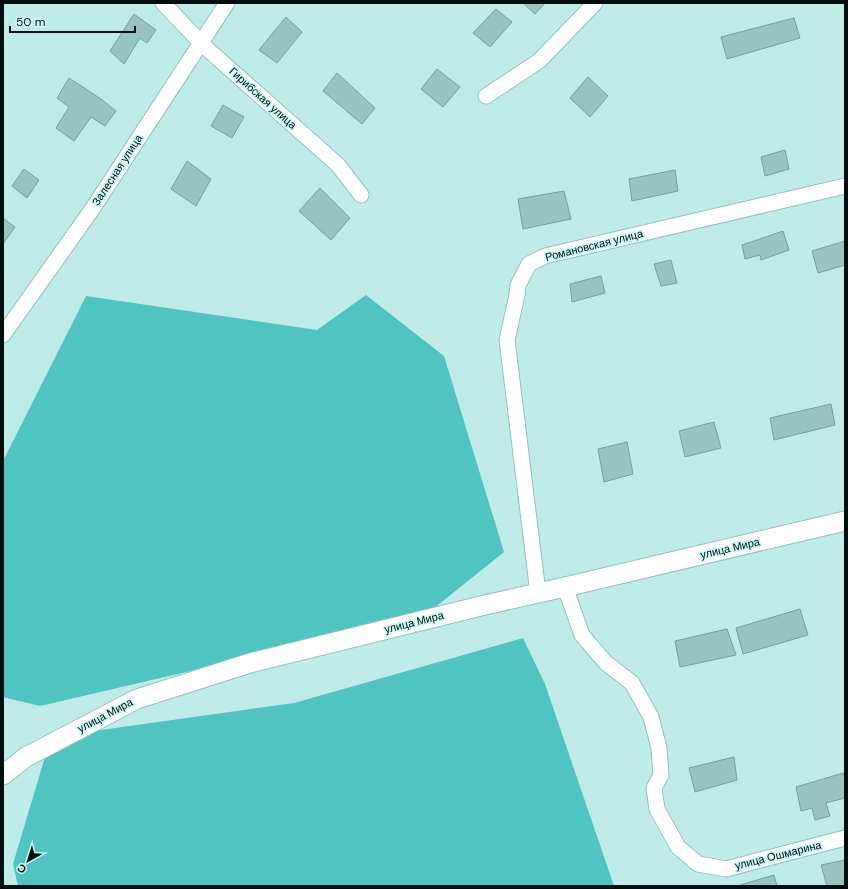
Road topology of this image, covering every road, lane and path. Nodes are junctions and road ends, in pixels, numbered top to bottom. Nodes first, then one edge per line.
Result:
1 (163, 3) edge
2 (227, 3) edge
3 (595, 3) edge
4 (201, 43) junction
5 (486, 96) dead end
6 (845, 186) edge
7 (361, 195) dead end
8 (3, 335) edge
9 (845, 521) edge
10 (565, 587) junction
11 (538, 593) junction
12 (3, 775) edge
13 (845, 838) edge

1 - 4 street, Гирибская улица
2 - 4 street, Залесная улица
3 - 5 street
4 - 7 street, Гирибская улица
4 - 8 street, Залесная улица
6 - 11 street, Романовская улица
9 - 10 street, улица Мира
10 - 11 street, улица Мира
10 - 13 street, улица Ошмарина
11 - 12 street, улица Мира

